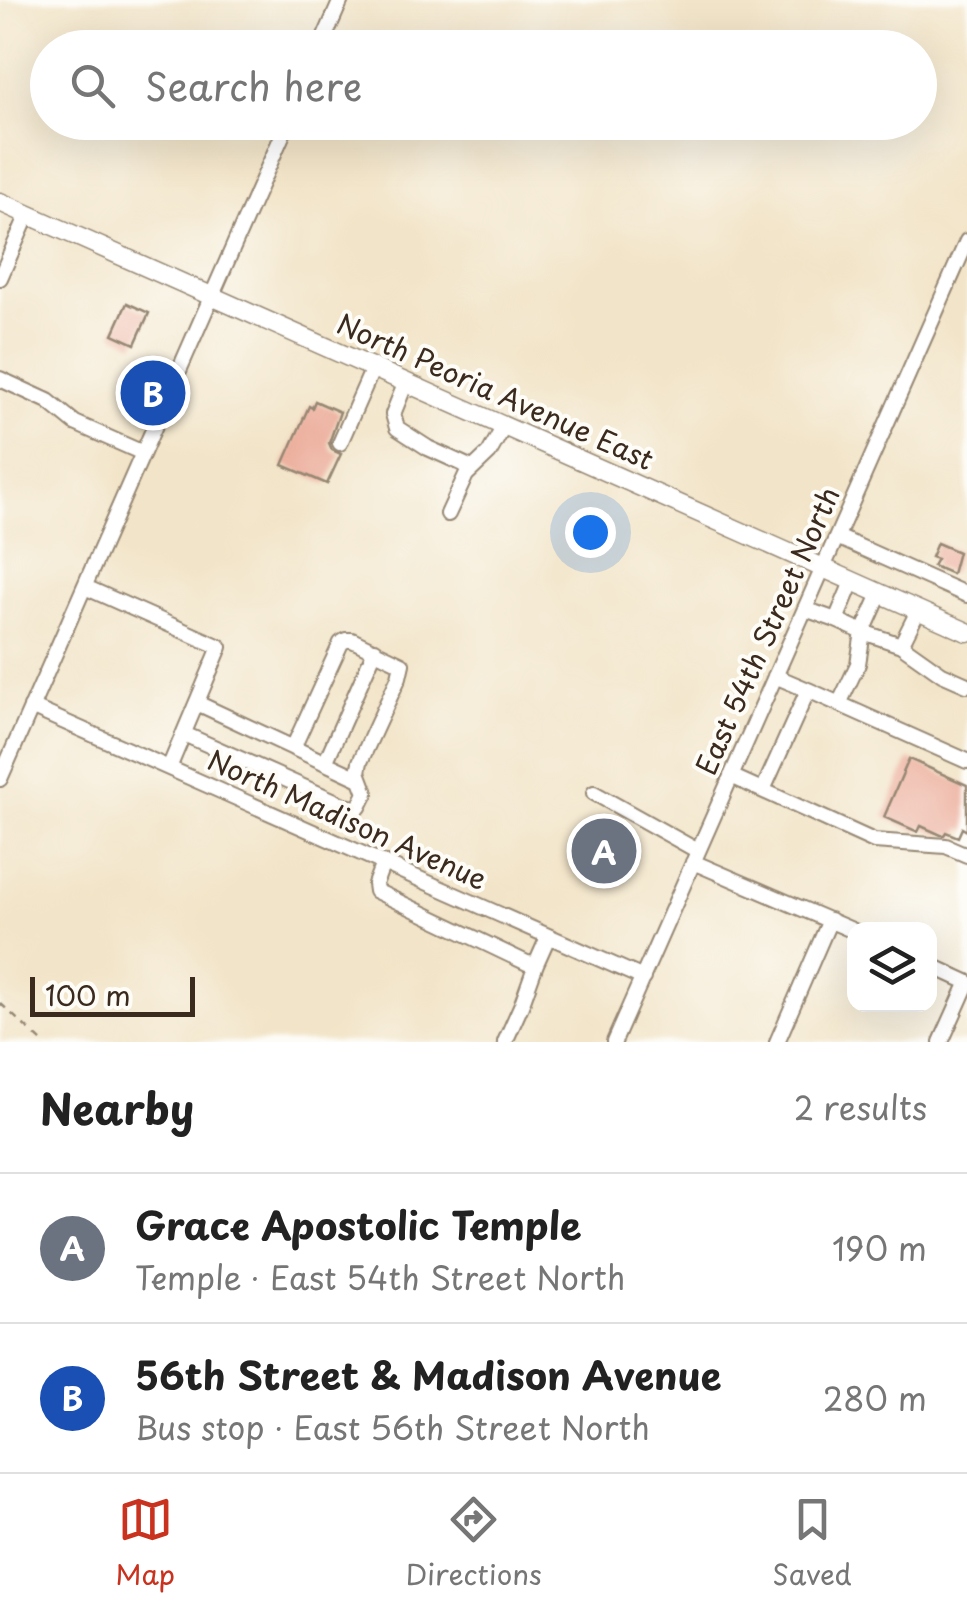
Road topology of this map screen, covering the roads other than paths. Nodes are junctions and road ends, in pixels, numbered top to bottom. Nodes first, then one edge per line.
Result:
1 (341, 0) edge
2 (328, 30) edge
3 (280, 140) edge
4 (0, 202) edge
5 (28, 214) junction
6 (967, 241) edge
7 (2, 267) edge
8 (212, 296) junction
9 (373, 368) junction
10 (0, 379) edge
11 (406, 382) junction
12 (504, 426) junction
13 (340, 444) dead end
14 (143, 453) junction
15 (472, 468) junction
16 (448, 514) dead end
17 (837, 537) junction
18 (823, 568) junction
19 (852, 582) junction
20 (85, 586) junction
21 (880, 594) junction
22 (967, 595) edge
23 (805, 608) junction
24 (918, 611) junction
25 (836, 620) junction
26 (864, 632) junction
27 (967, 632) edge
28 (900, 645) junction
29 (375, 650) junction
30 (775, 676) junction
31 (967, 685) edge
32 (808, 690) junction
33 (197, 702) junction
34 (840, 704) junction
35 (31, 707) junction
36 (184, 734) junction
37 (294, 748) junction
38 (967, 761) edge
39 (325, 763) junction
40 (169, 768) junction
41 (731, 776) junction
42 (0, 779) edge
43 (360, 779) junction
44 (763, 790) junction
45 (594, 792) dead end
46 (967, 855) edge
47 (696, 856) junction
48 (383, 863) junction
49 (830, 920) junction
50 (847, 928) edge
51 (548, 936) junction
52 (536, 964) junction
53 (937, 968) edge
54 (642, 978) junction
55 (967, 983) edge
56 (504, 1042) edge
57 (614, 1042) edge
58 (777, 1042) edge
59 (940, 1042) edge

1 - 2 street
3 - 8 street
4 - 5 main road, North Peoria Avenue East
5 - 7 street
5 - 8 main road, North Peoria Avenue East
6 - 17 street, East 54th Street North
8 - 9 main road, North Peoria Avenue East
8 - 14 street
9 - 11 main road, North Peoria Avenue East
9 - 13 street
10 - 14 street
11 - 12 main road, North Peoria Avenue East
11 - 15 street
12 - 15 street
12 - 18 main road, North Peoria Avenue East
14 - 20 street
15 - 16 street
17 - 18 street, East 54th Street North
17 - 22 street
18 - 19 main road, North Peoria Avenue East
18 - 23 street, East 54th Street North
19 - 21 main road, North Peoria Avenue East
19 - 25 street
20 - 33 street
20 - 35 street
21 - 24 main road, North Peoria Avenue East
21 - 26 street
23 - 25 street
23 - 30 street, East 54th Street North
24 - 27 main road, North Peoria Avenue East
24 - 28 street
25 - 26 street
26 - 28 street
26 - 34 street
28 - 31 street
29 - 37 street
29 - 39 street
29 - 43 street
30 - 32 street
30 - 41 street, East 54th Street North
32 - 34 street
32 - 44 street
33 - 36 street
33 - 37 street
34 - 38 street
35 - 40 street, North Madison Avenue
35 - 42 street
36 - 40 street
36 - 43 street
37 - 39 street
39 - 43 street
40 - 48 street, North Madison Avenue
41 - 44 street
41 - 47 street, East 54th Street North
44 - 46 street
45 - 47 street
47 - 49 street
47 - 54 street, East 54th Street North
48 - 51 street, North Madison Avenue
48 - 52 street
49 - 50 street
49 - 58 street
51 - 52 street
51 - 54 street, North Madison Avenue
52 - 56 street
53 - 55 street
54 - 57 street, East 54th Street North
55 - 59 street

